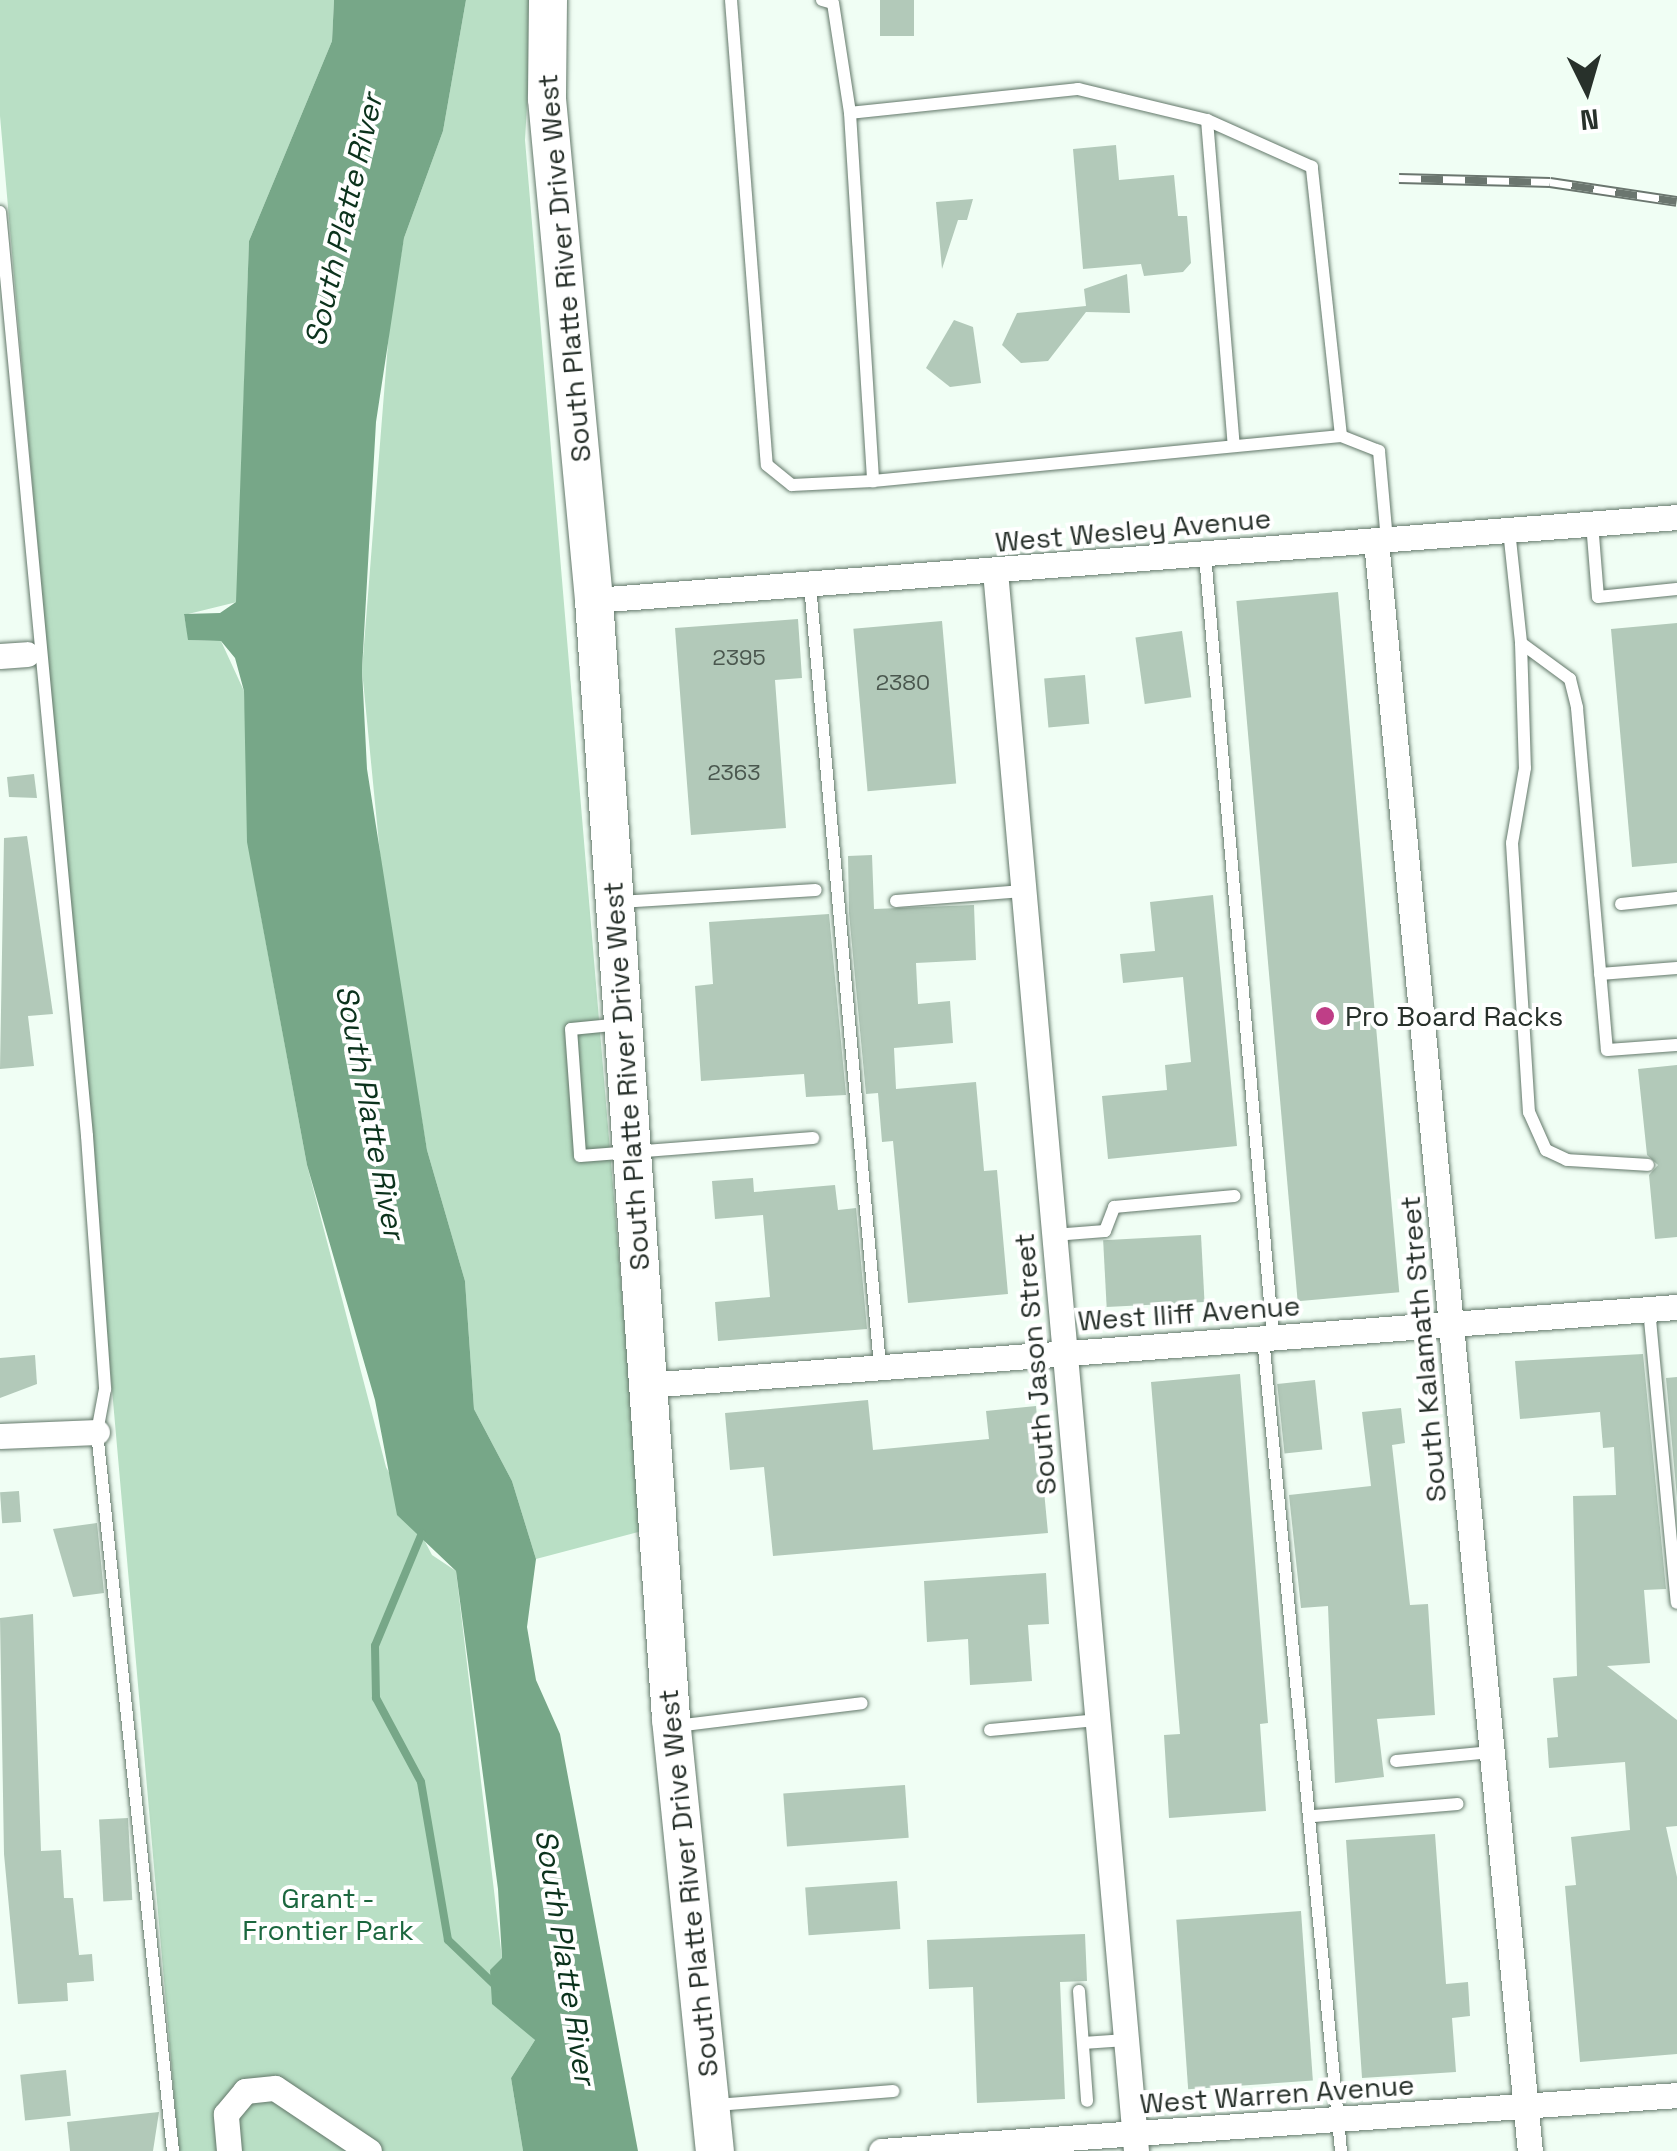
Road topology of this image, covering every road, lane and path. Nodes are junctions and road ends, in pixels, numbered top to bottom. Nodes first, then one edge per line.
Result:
1 (548, 0) edge
2 (730, 0) edge
3 (822, 0) edge
4 (850, 113) junction
5 (1207, 120) junction
6 (0, 212) edge
7 (1341, 436) junction
8 (1234, 446) junction
9 (873, 481) junction
10 (1677, 516) edge
11 (1592, 523) junction
12 (1509, 530) junction
13 (1382, 540) junction
14 (1205, 554) junction
15 (995, 571) junction
16 (810, 585) junction
17 (1677, 589) edge
18 (594, 600) junction
19 (1521, 643) junction
20 (27, 654) dead end
21 (0, 656) edge
22 (816, 890) dead end
23 (1023, 891) junction
24 (1677, 898) edge
25 (896, 901) dead end
26 (614, 902) junction
27 (1621, 904) dead end
28 (1677, 968) edge
29 (1600, 974) junction
30 (622, 1024) junction
31 (1677, 1045) edge
32 (813, 1138) dead end
33 (631, 1153) junction
34 (1648, 1166) dead end
35 (1234, 1196) dead end
36 (1054, 1235) junction
37 (1677, 1306) edge
38 (1650, 1309) junction
39 (1451, 1324) junction
40 (1268, 1337) junction
41 (1064, 1352) junction
42 (880, 1366) junction
43 (646, 1385) junction
44 (97, 1432) junction
45 (0, 1436) edge
46 (1677, 1602) edge
47 (862, 1703) dead end
48 (1098, 1720) junction
49 (672, 1726) junction
50 (990, 1730) dead end
51 (1492, 1752) junction
52 (1396, 1760) dead end
53 (1458, 1804) dead end
54 (1314, 1816) junction
55 (1079, 1991) dead end
56 (1126, 2040) junction
57 (1083, 2044) junction
58 (892, 2091) dead end
59 (1677, 2095) edge
60 (1087, 2101) dead end
61 (710, 2106) junction
62 (1526, 2106) junction
63 (1338, 2119) junction
64 (1136, 2142) edge
65 (174, 2151) edge
66 (229, 2151) edge
67 (369, 2151) edge
68 (715, 2151) edge
69 (882, 2151) edge
70 (1341, 2151) edge
71 (1530, 2151) edge

1 - 18 street, South Platte River Drive West
2 - 9 lane
3 - 4 lane
4 - 5 lane
4 - 9 lane
5 - 7 lane
5 - 8 lane
6 - 44 lane
7 - 8 lane
7 - 13 lane
8 - 9 lane
10 - 11 street, West Wesley Avenue
11 - 12 street, West Wesley Avenue
11 - 17 lane
12 - 13 street, West Wesley Avenue
12 - 19 lane
13 - 14 street, West Wesley Avenue
13 - 39 street, South Kalamath Street
14 - 15 street, West Wesley Avenue
14 - 40 lane
15 - 16 street, West Wesley Avenue
15 - 23 street, South Jason Street
16 - 18 street, West Wesley Avenue
16 - 42 lane
18 - 26 street, South Platte River Drive West
19 - 29 lane
19 - 34 lane
20 - 21 street
22 - 26 lane
23 - 25 lane
23 - 36 street, South Jason Street
24 - 27 lane
26 - 30 street, South Platte River Drive West
28 - 29 lane
29 - 31 lane
30 - 33 street, South Platte River Drive West
30 - 33 lane
32 - 33 lane
33 - 43 street, South Platte River Drive West
35 - 36 lane
36 - 41 street, South Jason Street
37 - 38 street, West Iliff Avenue
38 - 39 street, West Iliff Avenue
38 - 46 lane
39 - 40 street, West Iliff Avenue
39 - 51 street, South Kalamath Street
40 - 41 street, West Iliff Avenue
40 - 54 lane
41 - 42 street, West Iliff Avenue
41 - 48 street, South Jason Street
42 - 43 street, West Iliff Avenue
43 - 49 street, South Platte River Drive West
44 - 45 street
44 - 65 lane
47 - 49 lane
48 - 50 lane
48 - 56 street, South Jason Street
49 - 61 street, South Platte River Drive West
51 - 52 lane
51 - 62 street, South Kalamath Street
53 - 54 lane
54 - 63 lane
55 - 57 lane
56 - 57 lane
56 - 64 street, South Jason Street
57 - 60 lane
58 - 61 lane
59 - 62 street, West Warren Avenue
61 - 68 street, South Platte River Drive West
62 - 63 street, West Warren Avenue
62 - 71 street, South Kalamath Street
63 - 64 street, West Warren Avenue
63 - 70 lane
64 - 69 street, West Warren Avenue
66 - 67 street

